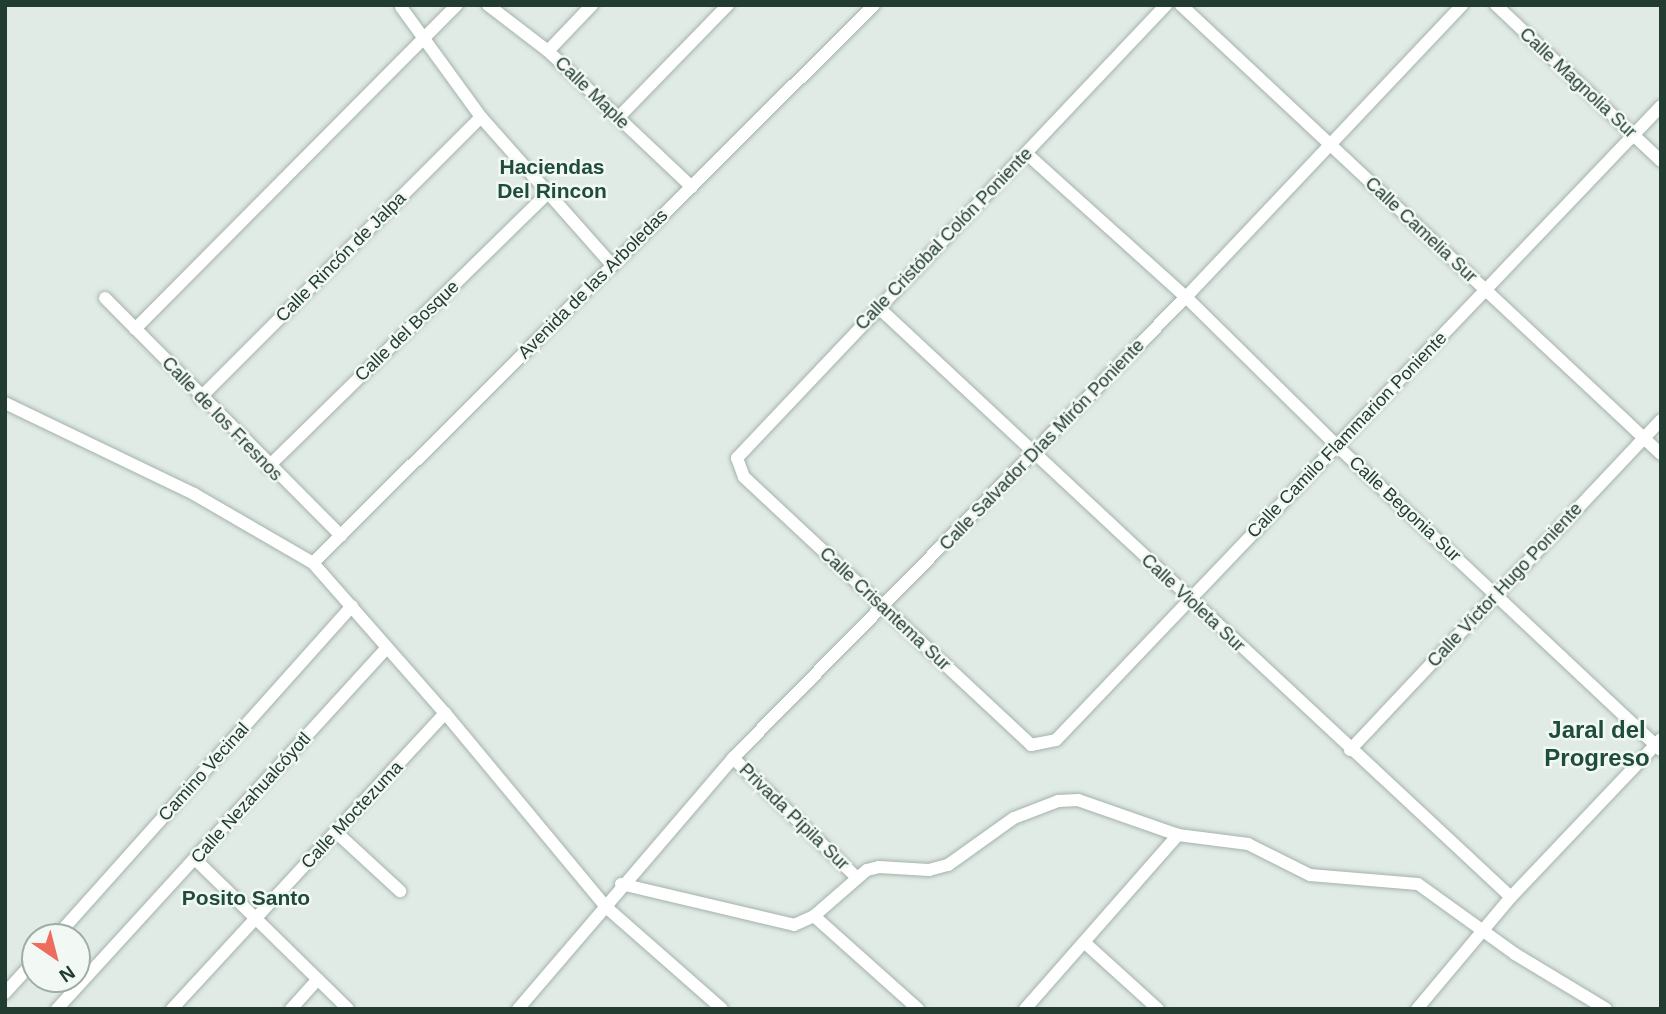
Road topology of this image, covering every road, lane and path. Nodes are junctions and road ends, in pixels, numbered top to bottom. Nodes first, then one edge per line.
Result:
1 (488, 5) edge
2 (592, 5) edge
3 (728, 5) edge
4 (874, 5) edge
5 (1166, 5) edge
6 (1181, 5) edge
7 (1462, 5) edge
8 (1496, 5) edge
9 (401, 7) edge
10 (452, 9) edge
11 (423, 38) junction
12 (548, 51) junction
13 (1661, 106) edge
14 (481, 117) junction
15 (618, 118) junction
16 (1633, 135) junction
17 (1330, 146) junction
18 (1027, 153) junction
19 (1661, 161) edge
20 (692, 187) junction
21 (547, 194) junction
22 (611, 264) junction
23 (1487, 291) junction
24 (1186, 297) junction
25 (105, 299) dead end
26 (877, 307) junction
27 (135, 329) junction
28 (200, 398) junction
29 (5, 403) edge
30 (1661, 420) edge
31 (1644, 438) junction
32 (1337, 446) junction
33 (1033, 453) junction
34 (1661, 454) edge
35 (268, 467) junction
36 (744, 477) joint
37 (341, 536) junction
38 (313, 563) junction
39 (1495, 594) junction
40 (1189, 600) junction
41 (352, 606) junction
42 (884, 608) junction
43 (387, 648) junction
44 (446, 713) junction
45 (1025, 742) joint
46 (1659, 744) edge
47 (1350, 750) junction
48 (733, 758) junction
49 (337, 832) junction
50 (1178, 835) junction
51 (195, 859) junction
52 (855, 876) junction
53 (621, 884) junction
54 (400, 891) dead end
55 (1511, 897) junction
56 (606, 907) junction
57 (814, 916) junction
58 (255, 917) junction
59 (69, 923) edge
60 (1483, 929) junction
61 (1084, 942) junction
62 (21, 975) edge
63 (318, 979) junction
64 (5, 993) edge
65 (523, 1007) edge
66 (57, 1009) edge
67 (172, 1009) edge
68 (291, 1009) edge
69 (348, 1009) edge
70 (722, 1009) edge
71 (918, 1009) edge
72 (1025, 1009) edge
73 (1158, 1009) edge
74 (1417, 1009) edge
75 (1606, 1009) edge

1 - 12 street, Calle Maple
2 - 12 street
3 - 15 street
4 - 20 street, Avenida de las Arboledas
5 - 18 street, Calle Cristóbal Colón Poniente
6 - 17 street, Calle Camelia Sur
7 - 17 street, Calle Salvador Días Mirón Poniente
8 - 16 street, Calle Magnolia Sur
9 - 11 street
10 - 11 street
11 - 14 street
11 - 27 street
12 - 15 street, Calle Maple
13 - 16 street, Calle Camilo Flammarion Poniente
14 - 21 street
14 - 28 street, Calle Rincón de Jalpa
15 - 20 street, Calle Maple
16 - 19 street, Calle Magnolia Sur
16 - 23 street, Calle Camilo Flammarion Poniente
17 - 23 street, Calle Camelia Sur
17 - 24 street, Calle Salvador Días Mirón Poniente
18 - 24 street, Calle Begonia Sur
18 - 26 street, Calle Cristóbal Colón Poniente
20 - 22 street, Avenida de las Arboledas
21 - 22 street
21 - 35 street, Calle del Bosque
22 - 37 street, Avenida de las Arboledas
23 - 31 street, Calle Camelia Sur
23 - 32 street, Calle Camilo Flammarion Poniente
24 - 32 street, Calle Begonia Sur
24 - 33 street, Calle Salvador Días Mirón Poniente
25 - 27 street, Calle de los Fresnos
26 - 33 street, Calle Violeta Sur
26 - 36 street, Calle Cristóbal Colón Poniente
27 - 28 street, Calle de los Fresnos
28 - 35 street, Calle de los Fresnos
29 - 38 street
30 - 31 street, Calle Víctor Hugo Poniente
31 - 34 street, Calle Camelia Sur
31 - 39 street, Calle Víctor Hugo Poniente
32 - 39 street, Calle Begonia Sur
32 - 40 street, Calle Camilo Flammarion Poniente
33 - 40 street, Calle Violeta Sur
33 - 42 street, Calle Salvador Días Mirón Poniente
35 - 37 street, Calle de los Fresnos
36 - 42 street, Calle Crisantema Sur
37 - 38 street, Avenida de las Arboledas
38 - 41 street
39 - 46 street, Calle Begonia Sur
39 - 47 street, Calle Víctor Hugo Poniente
40 - 45 street, Calle Camilo Flammarion Poniente
40 - 47 street, Calle Violeta Sur
41 - 43 street
41 - 59 street, Camino Vecinal
42 - 45 street, Calle Crisantema Sur
42 - 48 street, Calle Salvador Días Mirón Poniente
43 - 44 street
43 - 51 street, Calle Nezahualcóyotl
44 - 49 street, Calle Moctezuma
44 - 56 street
46 - 55 street
47 - 55 street, Calle Violeta Sur
48 - 52 street, Privada Pípila Sur
48 - 53 street, Calle Salvador Días Mirón Poniente
49 - 54 street
49 - 58 street, Calle Moctezuma
50 - 52 street
50 - 60 street
50 - 61 street
51 - 58 street
51 - 66 street, Calle Nezahualcóyotl
52 - 57 street
53 - 56 street, Calle Salvador Días Mirón Poniente
53 - 57 street
55 - 60 street
56 - 65 street, Calle Salvador Días Mirón Poniente
56 - 70 street
57 - 71 street
58 - 63 street
58 - 67 street, Calle Moctezuma
60 - 74 street
60 - 75 street
61 - 72 street
61 - 73 street
62 - 64 street
63 - 68 street
63 - 69 street

